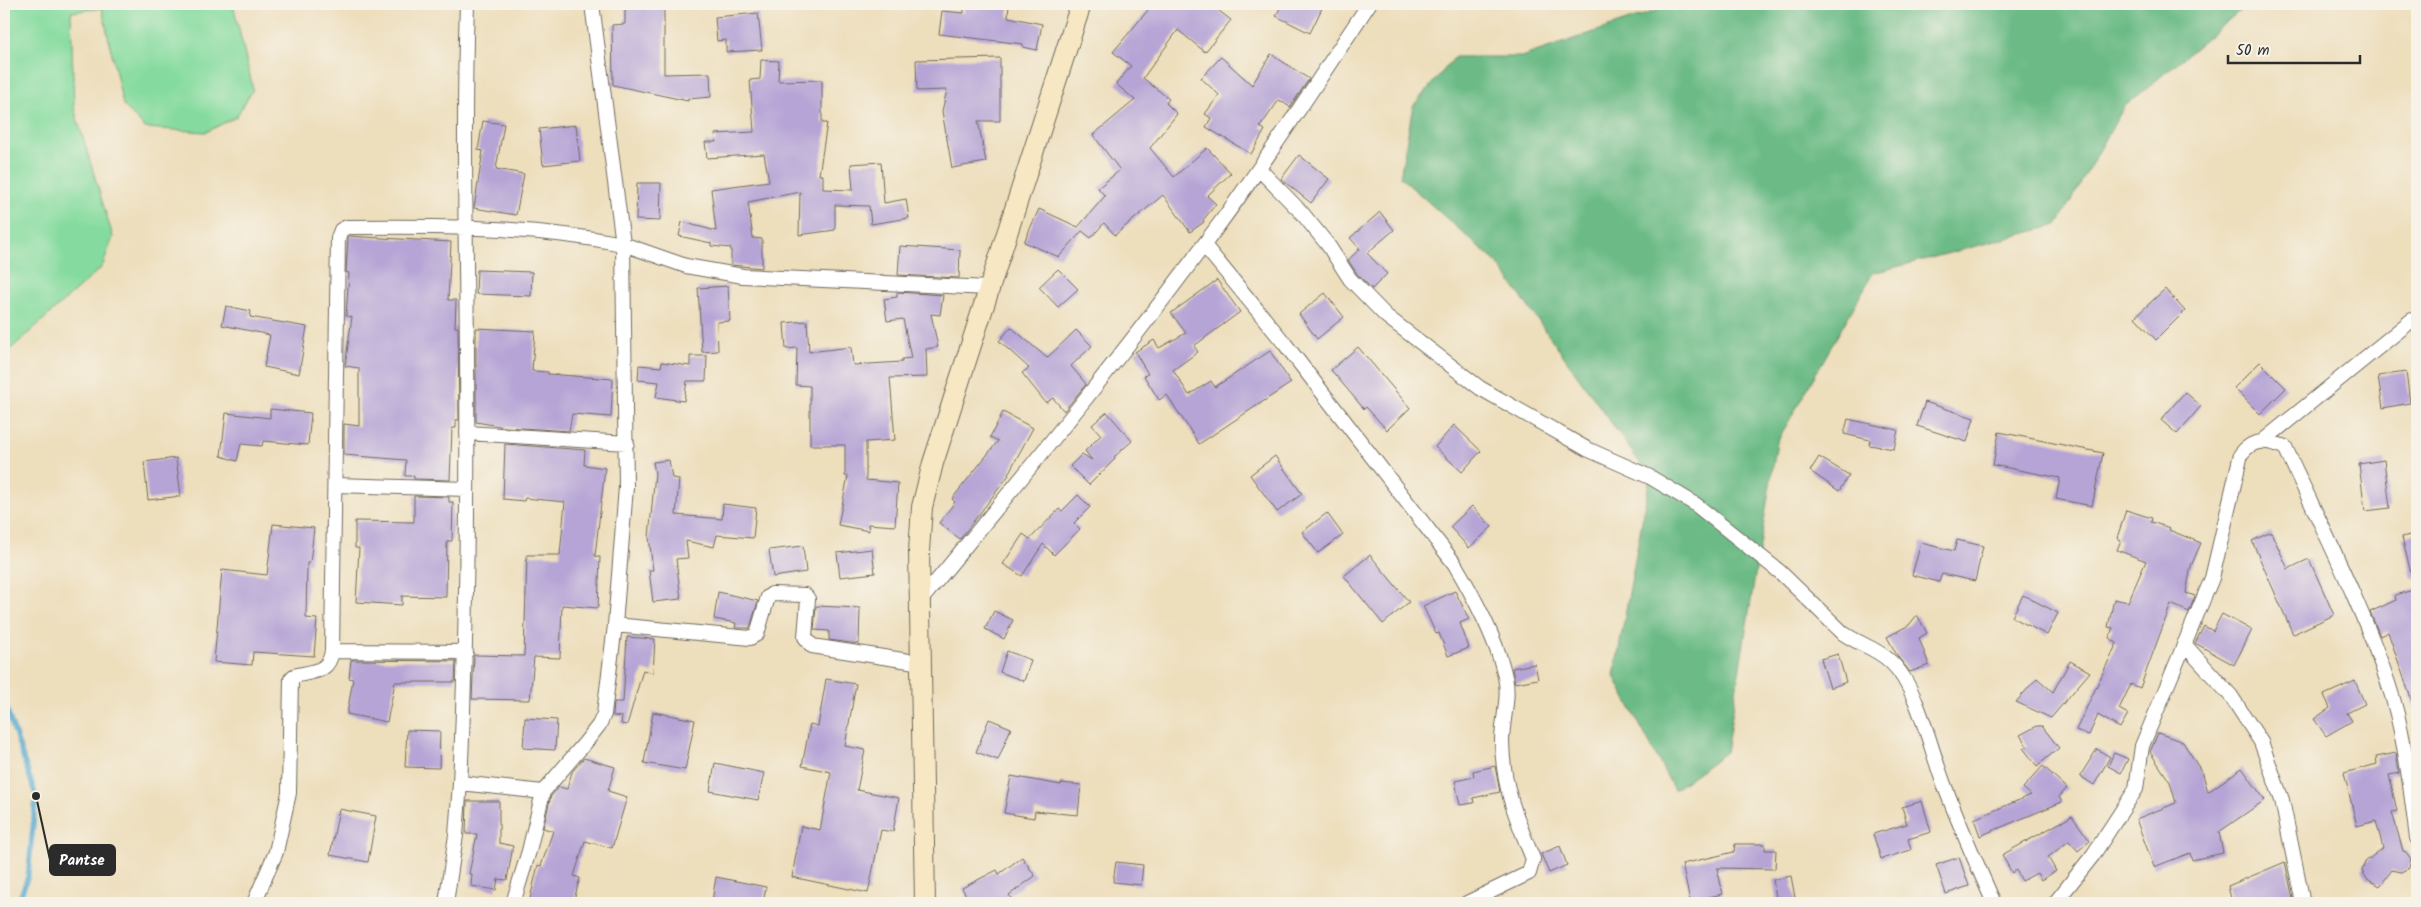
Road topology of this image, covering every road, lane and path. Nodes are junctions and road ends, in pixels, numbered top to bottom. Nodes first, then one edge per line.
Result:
1 (467, 4) edge
2 (592, 4) edge
3 (1081, 4) edge
4 (1369, 4) edge
5 (1259, 169) junction
6 (465, 226) junction
7 (623, 244) junction
8 (1204, 245) junction
9 (988, 288) junction
10 (2417, 320) edge
11 (467, 434) junction
12 (2263, 441) junction
13 (626, 443) junction
14 (335, 485) junction
15 (467, 489) junction
16 (921, 600) junction
17 (615, 625) junction
18 (2184, 644) junction
19 (332, 651) junction
20 (466, 652) junction
21 (922, 663) junction
22 (460, 783) junction
23 (543, 792) junction
24 (2417, 838) edge
25 (254, 903) edge
26 (446, 903) edge
27 (513, 903) edge
28 (925, 903) edge
29 (1467, 903) edge
30 (1994, 903) edge
31 (2055, 903) edge
32 (2303, 903) edge

1 - 6 street
2 - 7 street
3 - 9 street
4 - 5 street
5 - 8 street
5 - 30 street
6 - 7 street
6 - 11 street
6 - 14 street
7 - 9 street
7 - 13 street
8 - 16 street
8 - 29 street
9 - 16 street
10 - 12 street
11 - 13 street
11 - 15 street
12 - 18 street
12 - 24 street
13 - 17 street
14 - 15 street
14 - 19 street
15 - 20 street
16 - 21 street
17 - 21 street
17 - 23 street
18 - 31 street
18 - 32 street
19 - 20 street
19 - 25 street
20 - 22 street
21 - 28 street
22 - 23 street
22 - 26 street
23 - 27 street

